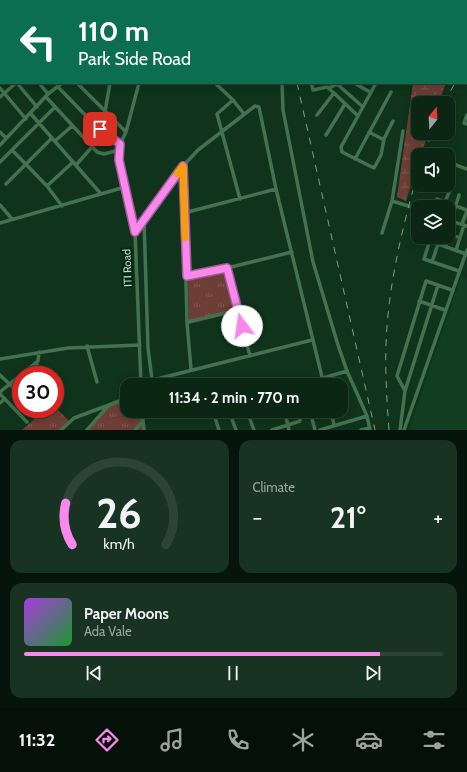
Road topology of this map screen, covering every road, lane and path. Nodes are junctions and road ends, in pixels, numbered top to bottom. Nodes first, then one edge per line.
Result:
1 (16, 84) edge
2 (18, 84) edge
3 (40, 84) edge
4 (61, 84) edge
5 (79, 84) edge
6 (110, 84) edge
7 (139, 84) edge
8 (216, 84) edge
9 (282, 84) edge
10 (311, 84) edge
11 (356, 84) edge
12 (375, 84) edge
13 (327, 86) edge
14 (58, 87) junction
15 (0, 88) edge
16 (370, 92) junction
17 (391, 92) dead end
18 (334, 93) junction
19 (4, 94) junction
20 (47, 95) junction
21 (0, 97) edge
22 (233, 100) junction
23 (345, 104) junction
24 (37, 107) junction
25 (55, 107) junction
26 (363, 107) junction
27 (105, 112) junction
28 (31, 114) junction
29 (244, 114) junction
30 (316, 115) dead end
31 (467, 115) edge
32 (358, 116) junction
33 (26, 119) junction
34 (393, 121) dead end
35 (38, 123) junction
36 (467, 124) edge
37 (72, 126) junction
38 (221, 131) junction
39 (403, 131) dead end
40 (0, 132) edge
41 (126, 132) junction
42 (369, 132) junction
43 (326, 135) dead end
44 (6, 138) junction
45 (52, 138) junction
46 (384, 140) junction
47 (55, 141) junction
48 (120, 144) junction
49 (0, 145) edge
50 (92, 147) junction
51 (12, 150) junction
52 (119, 150) junction
53 (355, 159) junction
54 (0, 162) edge
55 (73, 162) junction
56 (26, 163) junction
57 (76, 165) junction
58 (455, 165) edge
59 (183, 166) junction
60 (467, 169) edge
61 (6, 184) dead end
62 (47, 186) junction
63 (125, 187) junction
64 (276, 189) junction
65 (101, 194) junction
66 (459, 195) dead end
67 (240, 199) junction
68 (392, 201) junction
69 (0, 205) edge
70 (62, 206) junction
71 (456, 206) junction
72 (411, 207) edge
73 (455, 209) edge
74 (467, 210) edge
75 (184, 213) junction
76 (12, 219) junction
77 (144, 220) junction
78 (455, 222) edge
79 (0, 223) edge
80 (465, 225) edge
81 (135, 232) junction
82 (382, 233) dead end
83 (455, 236) edge
84 (460, 238) junction
85 (428, 244) edge
86 (438, 244) joint
87 (446, 246) joint
88 (456, 250) junction
89 (292, 252) junction
90 (466, 252) edge
91 (432, 262) junction
92 (227, 268) junction
93 (459, 271) junction
94 (187, 276) junction
95 (438, 285) junction
96 (452, 290) junction
97 (420, 301) junction
98 (431, 305) junction
99 (238, 310) junction
100 (445, 310) junction
101 (187, 322) junction
102 (312, 340) junction
103 (140, 345) junction
104 (87, 346) junction
105 (40, 352) junction
106 (250, 356) junction
107 (0, 359) edge
108 (35, 363) junction
109 (38, 366) edge
110 (191, 370) junction
111 (347, 371) junction
112 (0, 375) edge
113 (141, 378) edge
114 (152, 378) edge
115 (160, 378) edge
116 (323, 378) joint
117 (97, 382) dead end
118 (9, 384) junction
119 (12, 387) edge
120 (405, 391) junction
121 (0, 393) edge
122 (5, 399) junction
123 (120, 401) edge
124 (0, 404) edge
125 (109, 405) junction
126 (367, 416) junction
127 (147, 418) edge
128 (215, 418) edge
129 (232, 418) edge
130 (250, 418) edge
131 (286, 418) edge
132 (300, 418) edge
133 (312, 418) edge
134 (332, 418) edge
135 (143, 419) junction
136 (27, 422) dead end
137 (288, 425) junction
138 (334, 425) junction
139 (370, 429) edge
140 (61, 430) edge
141 (87, 430) edge
142 (135, 430) edge
143 (144, 430) edge
144 (219, 430) edge
145 (236, 430) edge
146 (254, 430) edge
147 (272, 430) edge
148 (289, 430) edge
149 (315, 430) edge
150 (320, 430) edge
151 (361, 430) edge
152 (400, 430) edge
153 (404, 430) edge

1 - 19 street
2 - 24 street
3 - 20 street
4 - 14 street
5 - 27 street
6 - 27 street
7 - 41 street, ITI Road
8 - 22 street
9 - 111 street
10 - 13 street
11 - 16 street
12 - 16 street
13 - 18 street
13 - 26 street
14 - 20 street
14 - 48 street
15 - 19 street
16 - 26 street
17 - 42 street
18 - 23 street
18 - 30 street
19 - 21 street
19 - 33 street
20 - 24 street
20 - 25 street
22 - 29 street
22 - 38 street
23 - 32 street
23 - 43 street
24 - 28 street
25 - 35 street
25 - 37 street
26 - 32 street
27 - 41 street
28 - 33 street
28 - 35 street
29 - 38 street
29 - 64 street
31 - 36 street
32 - 53 street
33 - 44 street
34 - 46 street
35 - 45 street
35 - 51 street
37 - 47 street
37 - 50 street
38 - 59 street
38 - 67 street
39 - 68 street
40 - 44 street
41 - 48 street, ITI Road
42 - 46 street
42 - 53 street
44 - 49 street
45 - 47 street
45 - 56 street
46 - 53 street
47 - 55 street
48 - 52 street, ITI Road
50 - 52 street
50 - 57 street
51 - 54 street
51 - 56 street
52 - 63 street, ITI Road
55 - 57 street
55 - 62 street
56 - 61 street
56 - 62 street
57 - 65 street
58 - 60 street
59 - 75 street
59 - 77 street
62 - 70 street
63 - 65 street
63 - 81 street, ITI Road
64 - 67 street
64 - 89 street
65 - 70 street
66 - 71 street
67 - 75 street
68 - 72 street
68 - 82 street
69 - 76 street
70 - 76 street
71 - 73 street
71 - 74 street
74 - 80 street
75 - 94 street
76 - 79 street
77 - 81 street
77 - 114 street
78 - 80 street
80 - 84 street
81 - 103 street, ITI Road
83 - 84 street
84 - 88 street
85 - 91 street
86 - 87 street
86 - 91 street
87 - 88 street
88 - 90 street
89 - 92 street
89 - 102 street
90 - 93 street
91 - 93 street
92 - 94 street
92 - 99 street
93 - 96 street
94 - 101 street
95 - 96 street
95 - 97 street
95 - 98 street
96 - 100 street
97 - 98 street
97 - 120 street
98 - 100 street
98 - 120 street
99 - 101 street
99 - 106 street
100 - 153 street
101 - 110 street
102 - 106 street
102 - 116 street
103 - 104 street
103 - 113 street, ITI Road
104 - 105 street
104 - 117 street
105 - 107 street
105 - 108 street
106 - 110 street
108 - 109 street
108 - 118 street
110 - 115 street
111 - 116 street
111 - 126 street
112 - 118 street
118 - 119 street
118 - 121 street
120 - 152 street
121 - 122 street
122 - 124 street
122 - 136 street
123 - 125 street
125 - 140 street
125 - 141 street
126 - 138 street
126 - 139 street
127 - 135 street
128 - 144 street
129 - 145 street
130 - 146 street
131 - 137 street
132 - 137 street
133 - 149 street
134 - 138 street
135 - 142 street
135 - 143 street
137 - 147 street
137 - 148 street
138 - 150 street
139 - 151 street

